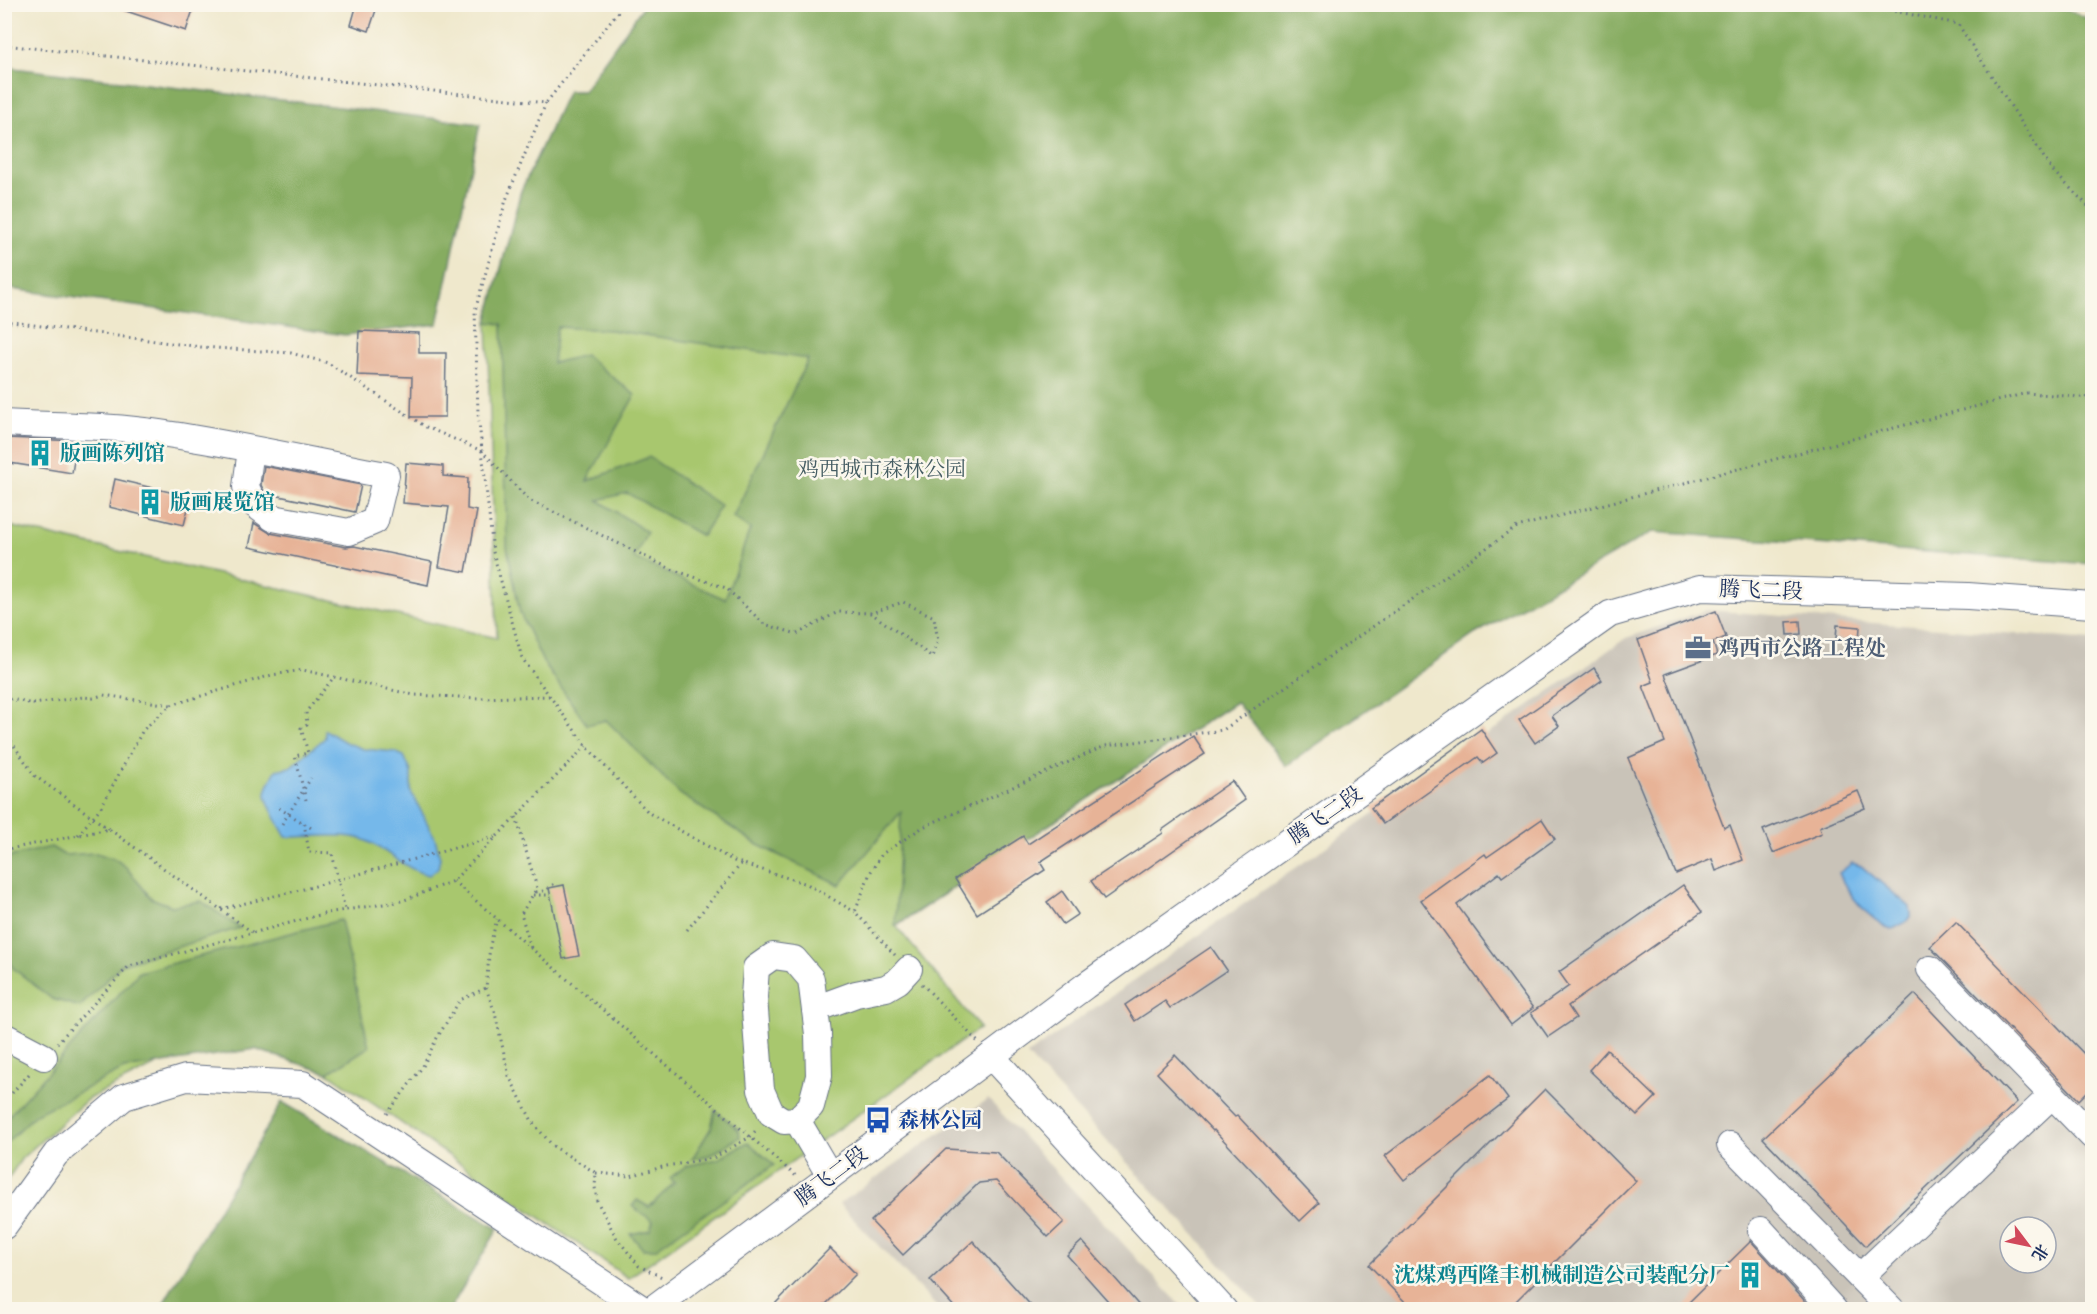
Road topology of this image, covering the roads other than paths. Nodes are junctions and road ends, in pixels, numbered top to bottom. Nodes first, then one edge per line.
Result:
1 (4, 423) edge
2 (251, 449) junction
3 (2090, 605) edge
4 (909, 969) road end
5 (1930, 969) dead end
6 (815, 1009) junction
7 (4, 1036) edge
8 (991, 1056) junction
9 (44, 1058) road end
10 (2052, 1095) junction
11 (797, 1120) junction
12 (2092, 1136) edge
13 (1730, 1145) dead end
14 (821, 1183) junction
15 (4, 1226) edge
16 (1761, 1230) dead end
17 (1860, 1276) junction
18 (645, 1310) edge
19 (651, 1310) edge
20 (1224, 1310) edge
21 (1834, 1310) edge
22 (1892, 1310) edge

1 - 2 street
2 - 2 street
3 - 8 street, 腾飞二段
4 - 6 street
5 - 10 street
6 - 11 street
6 - 11 street
7 - 9 street
8 - 14 street, 腾飞二段
8 - 20 street
10 - 12 street
10 - 17 street
11 - 14 street
13 - 17 street
14 - 19 street, 腾飞二段
15 - 18 street
16 - 21 street
17 - 22 street

